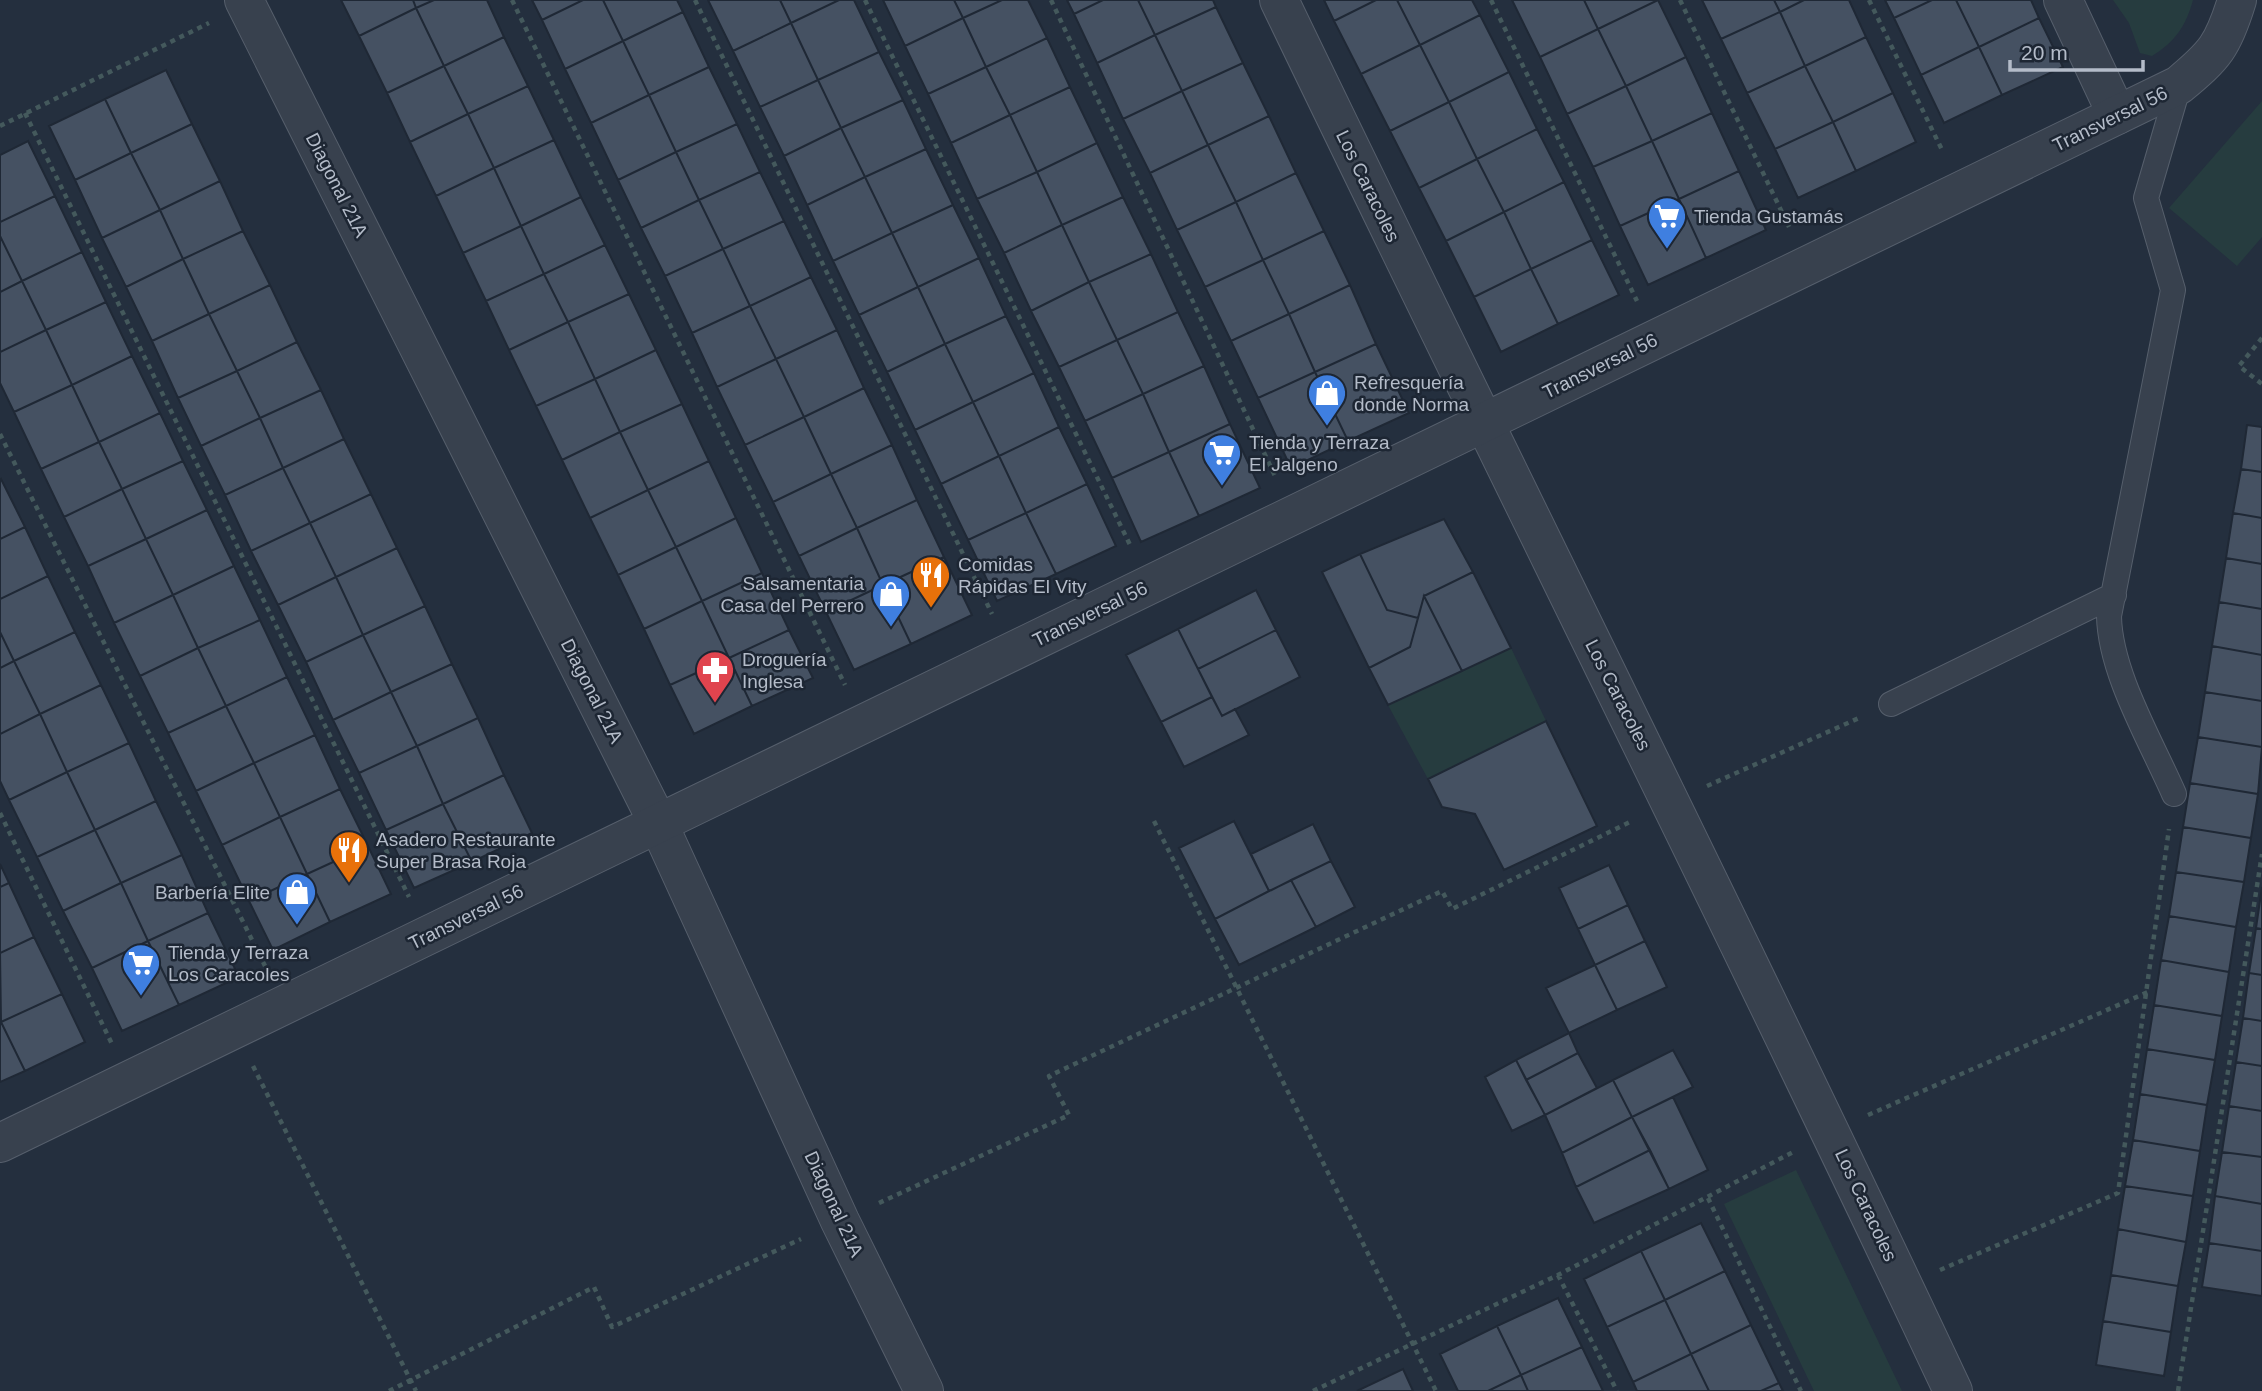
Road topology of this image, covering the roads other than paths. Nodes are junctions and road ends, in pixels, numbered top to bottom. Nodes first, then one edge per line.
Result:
1 (1279, 0) edge
2 (2063, 0) edge
3 (2237, 0) edge
4 (245, 3) edge
5 (2179, 85) junction
6 (2117, 115) junction
7 (1483, 423) junction
8 (2114, 595) junction
9 (1891, 704) road end
10 (2174, 794) road end
11 (658, 823) junction
12 (0, 1143) edge
13 (924, 1391) edge
14 (1953, 1391) edge

1 - 7 street, Los Caracoles
2 - 6 street
3 - 5 street, Transversal 56
4 - 11 street, Diagonal 21A
5 - 6 street, Transversal 56
5 - 8 lane
6 - 7 street, Transversal 56
7 - 11 street, Transversal 56
7 - 14 street, Los Caracoles
8 - 9 lane
8 - 10 lane
11 - 12 street, Transversal 56
11 - 13 street, Diagonal 21A

